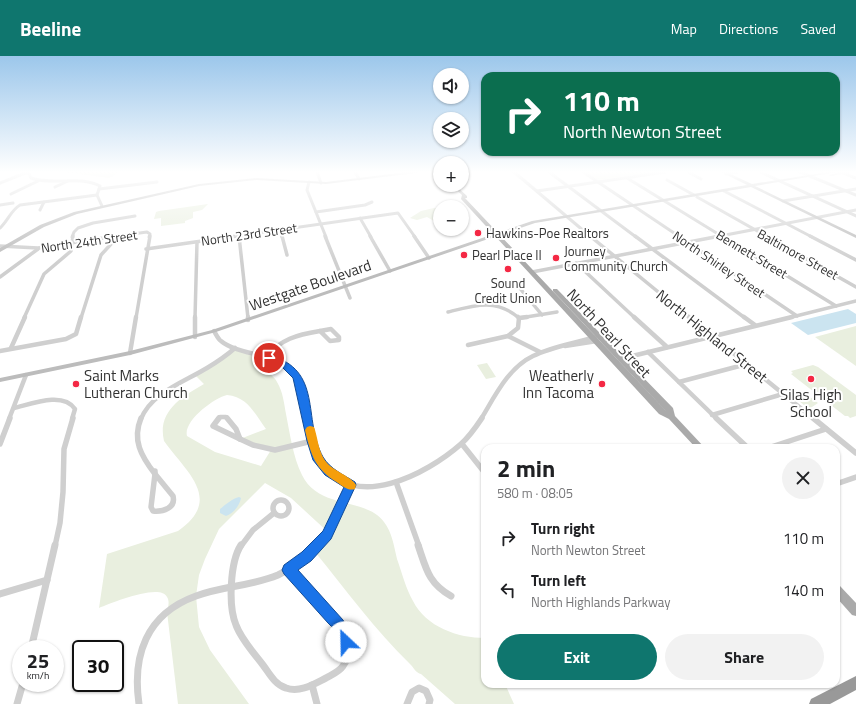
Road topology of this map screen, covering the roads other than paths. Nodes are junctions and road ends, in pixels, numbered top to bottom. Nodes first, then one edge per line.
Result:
1 (42, 202) edge
2 (44, 202) edge
3 (100, 202) edge
4 (122, 202) edge
5 (312, 202) edge
6 (372, 202) dead end
7 (472, 202) edge
8 (550, 202) edge
9 (589, 202) edge
10 (628, 202) edge
11 (657, 202) edge
12 (667, 202) edge
13 (707, 202) edge
14 (745, 202) edge
15 (784, 202) edge
16 (827, 202) edge
17 (13, 203) dead end
18 (0, 206) edge
19 (102, 206) junction
20 (634, 206) junction
21 (40, 210) dead end
22 (856, 210) edge
23 (847, 211) junction
24 (316, 212) junction
25 (602, 212) junction
26 (135, 216) dead end
27 (856, 216) edge
28 (568, 217) junction
29 (816, 217) junction
30 (360, 218) junction
31 (786, 223) junction
32 (320, 224) junction
33 (0, 228) edge
34 (754, 229) junction
35 (280, 230) junction
36 (499, 234) junction
37 (114, 236) junction
38 (239, 236) junction
39 (721, 236) junction
40 (855, 236) edge
41 (197, 242) junction
42 (687, 242) junction
43 (73, 244) junction
44 (2, 248) edge
45 (38, 249) junction
46 (146, 249) junction
47 (651, 249) junction
48 (287, 255) dead end
49 (614, 256) junction
50 (429, 258) junction
51 (856, 260) edge
52 (576, 263) junction
53 (390, 271) junction
54 (535, 271) junction
55 (0, 277) edge
56 (518, 286) dead end
57 (345, 287) junction
58 (856, 287) edge
59 (350, 298) dead end
60 (856, 301) edge
61 (836, 306) junction
62 (448, 312) dead end
63 (557, 312) dead end
64 (542, 315) junction
65 (797, 316) junction
66 (519, 318) junction
67 (248, 320) junction
68 (755, 326) junction
69 (214, 331) junction
70 (320, 331) dead end
71 (508, 336) junction
72 (595, 336) junction
73 (712, 336) junction
74 (195, 337) junction
75 (468, 345) dead end
76 (609, 346) junction
77 (667, 347) junction
78 (11, 348) junction
79 (235, 348) junction
80 (0, 351) edge
81 (648, 352) junction
82 (130, 353) junction
83 (539, 353) junction
84 (264, 357) junction
85 (618, 359) junction
86 (747, 364) junction
87 (26, 375) junction
88 (0, 380) edge
89 (679, 382) junction
90 (783, 394) junction
91 (14, 408) junction
92 (712, 415) junction
93 (826, 429) junction
94 (240, 439) junction
95 (312, 441) junction
96 (0, 444) edge
97 (462, 444) junction
98 (697, 444) edge
99 (744, 444) edge
100 (780, 444) edge
101 (856, 454) edge
102 (481, 467) edge
103 (155, 471) junction
104 (856, 477) edge
105 (396, 482) junction
106 (840, 483) edge
107 (351, 485) junction
108 (274, 513) dead end
109 (288, 570) junction
110 (47, 580) junction
111 (231, 588) junction
112 (0, 594) edge
113 (840, 594) edge
114 (451, 596) dead end
115 (856, 611) edge
116 (33, 640) edge
117 (856, 683) edge
118 (312, 685) junction
119 (20, 692) edge
120 (17, 704) edge
121 (139, 704) edge
122 (316, 704) edge
123 (407, 704) edge
124 (429, 704) edge
125 (816, 704) edge

1 - 33 street
2 - 21 street
3 - 19 street
4 - 19 street
5 - 24 street
6 - 24 street
7 - 36 main road, North Pearl Street
8 - 28 street, North Highland Street
9 - 25 street
10 - 20 street, North Shirley Street
11 - 20 street, Westgate Boulevard
12 - 39 street, Bennett Street
13 - 34 street, Baltimore Street
14 - 31 street
15 - 29 street
16 - 23 street
17 - 18 street
19 - 44 street
20 - 25 street, Westgate Boulevard
20 - 42 street, North Shirley Street
22 - 23 street
23 - 27 street
23 - 29 street
24 - 32 street
25 - 28 street, Westgate Boulevard
25 - 47 street
26 - 43 street
28 - 36 street, Westgate Boulevard
28 - 49 street, North Highland Street
29 - 31 street
29 - 40 street
30 - 32 street, North 23rd Street
30 - 50 street, North 23rd Street
30 - 53 street
31 - 34 street
31 - 51 street
32 - 35 street, North 23rd Street
32 - 57 street
34 - 39 street
34 - 58 street, Baltimore Street
35 - 38 street, North 23rd Street
35 - 48 street
36 - 50 street, Westgate Boulevard
36 - 54 main road, North Pearl Street
37 - 43 street, North 24th Street
37 - 46 street, North 24th Street
37 - 78 street
38 - 41 street, North 23rd Street
38 - 67 street
39 - 42 street
39 - 61 street, Bennett Street
41 - 46 street, North 23rd Street
41 - 74 street
42 - 47 street
42 - 65 street, North Shirley Street
43 - 45 street, North 24th Street
43 - 78 street
44 - 45 street, North 24th Street
45 - 55 street
46 - 82 street
47 - 49 street
47 - 68 street
49 - 52 street
49 - 73 street, North Highland Street
50 - 53 street, Westgate Boulevard
52 - 54 street
52 - 77 street
53 - 57 street, Westgate Boulevard
54 - 72 main road, North Pearl Street
56 - 64 street
57 - 59 street
57 - 67 street, Westgate Boulevard
60 - 61 street
61 - 65 street
62 - 66 street
63 - 64 street
64 - 66 street
65 - 68 street
66 - 71 street
67 - 69 street, Westgate Boulevard
68 - 73 street
69 - 74 street, Westgate Boulevard
69 - 79 street
70 - 84 street
71 - 75 street
71 - 83 street
72 - 76 main road, North Pearl Street
72 - 76 street
72 - 83 street
72 - 85 main road, North Pearl Street
73 - 77 street
73 - 86 street, North Highland Street
74 - 82 street, Westgate Boulevard
76 - 85 main road, North Pearl Street
77 - 81 street
78 - 80 street
79 - 84 street
79 - 103 street
81 - 85 street
81 - 89 street
82 - 87 street, Westgate Boulevard
83 - 97 street
84 - 95 street
85 - 98 main road, North Pearl Street
86 - 89 street
86 - 90 street, North Highland Street
87 - 88 street, Westgate Boulevard
87 - 91 street
89 - 92 street
90 - 92 street
90 - 93 street, North Highland Street
91 - 96 street
91 - 110 street
92 - 99 street
93 - 100 street
93 - 101 street, North Highland Street
94 - 94 street
94 - 95 street
95 - 107 street
97 - 102 street
97 - 105 street
103 - 103 street
104 - 106 street
105 - 107 street
105 - 114 street
107 - 109 street
108 - 111 street
109 - 111 street
109 - 118 street
110 - 112 street
110 - 116 street
111 - 118 street
111 - 121 street
113 - 115 main road
117 - 125 highway
118 - 122 street
119 - 120 street
123 - 124 street

